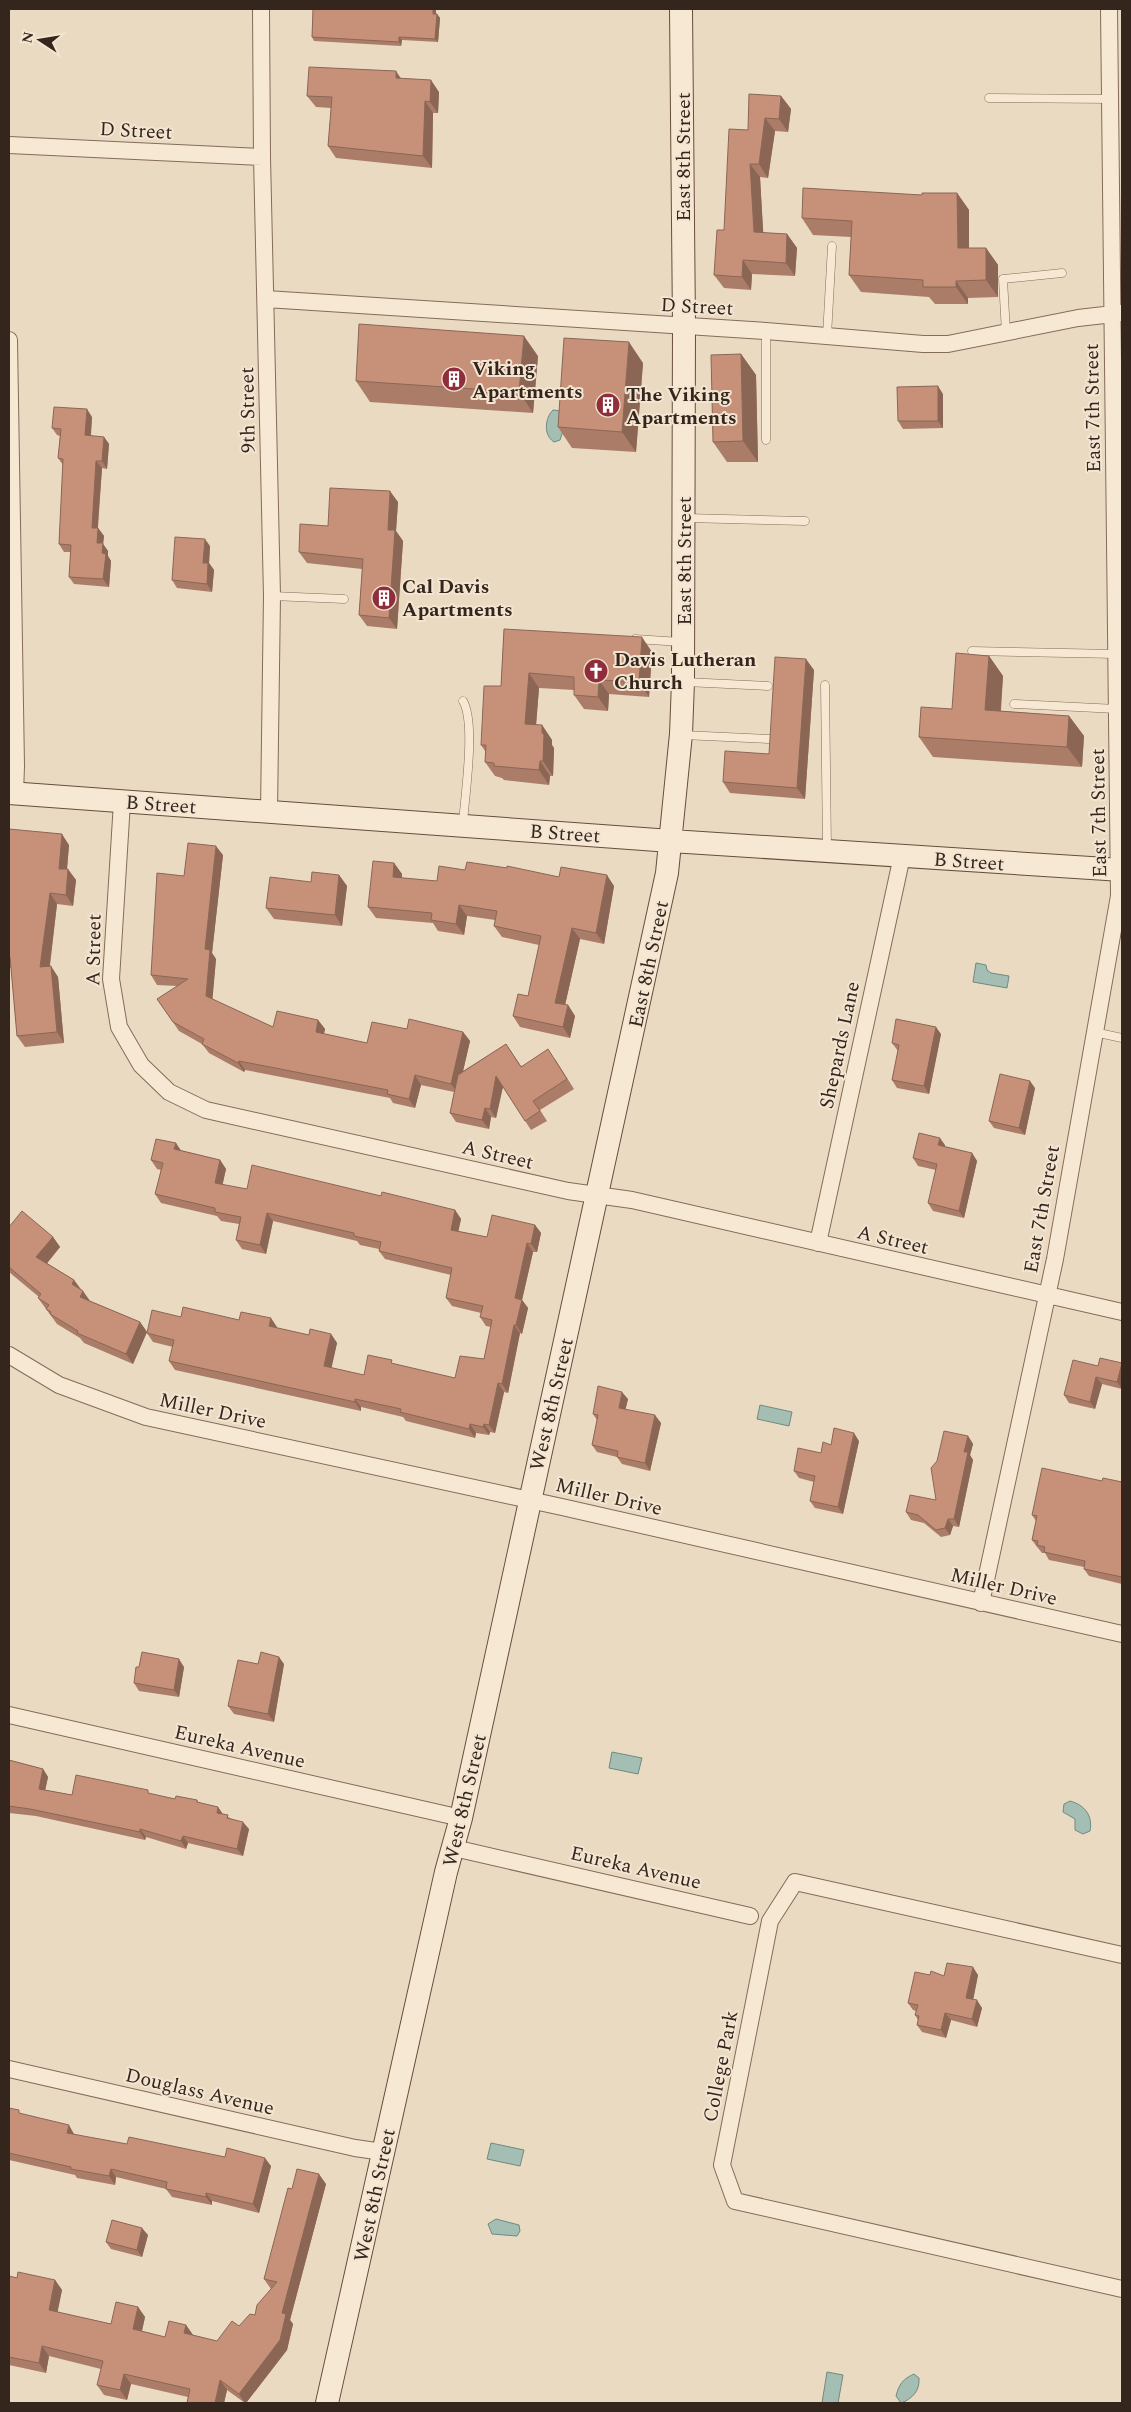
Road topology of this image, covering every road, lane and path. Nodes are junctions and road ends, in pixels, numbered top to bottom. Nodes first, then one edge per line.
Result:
1 (261, 9) edge
2 (681, 9) edge
3 (1114, 12) edge
4 (989, 98) dead end
5 (1111, 99) junction
6 (9, 145) edge
7 (262, 157) junction
8 (1117, 157) edge
9 (832, 246) dead end
10 (1062, 273) dead end
11 (266, 299) junction
12 (1117, 314) edge
13 (684, 326) junction
14 (766, 331) junction
15 (1006, 333) junction
16 (827, 336) junction
17 (9, 340) edge
18 (766, 440) dead end
19 (1118, 457) edge
20 (684, 518) junction
21 (805, 521) dead end
22 (272, 596) junction
23 (344, 599) dead end
24 (1119, 604) edge
25 (624, 638) edge
26 (683, 642) junction
27 (972, 652) edge
28 (1116, 654) junction
29 (683, 682) junction
30 (768, 686) dead end
31 (825, 686) dead end
32 (463, 701) dead end
33 (1014, 704) dead end
34 (1117, 709) junction
35 (681, 734) junction
36 (769, 739) edge
37 (1120, 751) edge
38 (12, 794) edge
39 (122, 802) junction
40 (269, 811) junction
41 (462, 825) junction
42 (671, 841) junction
43 (827, 850) junction
44 (902, 856) junction
45 (1121, 870) edge
46 (1117, 942) edge
47 (1094, 1032) junction
48 (1122, 1038) edge
49 (598, 1196) junction
50 (818, 1243) junction
51 (1047, 1295) junction
52 (1121, 1310) edge
53 (9, 1355) edge
54 (529, 1500) junction
55 (981, 1603) junction
56 (1122, 1634) edge
57 (9, 1715) edge
58 (462, 1818) junction
59 (454, 1848) junction
60 (750, 1916) dead end
61 (1122, 1955) edge
62 (9, 2069) edge
63 (383, 2152) junction
64 (1122, 2288) edge
65 (327, 2403) edge

1 - 7 street, 9th Street
2 - 13 street, East 8th Street
3 - 5 street, East 7th Street
4 - 5 lane
5 - 8 street, East 7th Street
6 - 7 street, D Street
7 - 11 street, 9th Street
8 - 12 street, East 7th Street
9 - 16 lane
10 - 15 lane
11 - 13 street, D Street
11 - 22 street, 9th Street
12 - 15 street, D Street
12 - 19 street, East 7th Street
13 - 14 street, D Street
13 - 20 street, East 8th Street
14 - 16 street, D Street
14 - 18 lane
15 - 16 street, D Street
17 - 38 street
19 - 24 street, East 7th Street
20 - 21 lane
20 - 26 street, East 8th Street
22 - 23 lane
22 - 40 street, 9th Street
24 - 28 street, East 7th Street
25 - 26 lane
26 - 29 street, East 8th Street
27 - 28 lane
28 - 34 street, East 7th Street
29 - 30 lane
29 - 35 street, East 8th Street
31 - 43 lane
32 - 41 lane
33 - 34 lane
34 - 37 street, East 7th Street
35 - 36 lane
35 - 42 street, East 8th Street
37 - 45 street, East 7th Street
38 - 39 street, B Street
39 - 40 street, B Street
39 - 49 street, A Street
40 - 41 street, B Street
41 - 42 street, B Street
42 - 43 street, B Street
42 - 49 street, East 8th Street
43 - 44 street, B Street
44 - 45 street, B Street
44 - 50 street, Shepards Lane
45 - 46 street, East 7th Street
46 - 47 street, East 7th Street
47 - 48 lane
47 - 51 street, East 7th Street
49 - 50 street, A Street
49 - 54 street, West 8th Street
50 - 51 street, A Street
51 - 52 street, A Street
51 - 55 street, East 7th Street
53 - 54 street, Miller Drive
54 - 55 street, Miller Drive
54 - 58 street, West 8th Street
55 - 56 street, Miller Drive
57 - 58 street, Eureka Avenue
58 - 59 street, West 8th Street
59 - 60 street, Eureka Avenue
59 - 63 street, West 8th Street
61 - 64 street, College Park
62 - 63 street, Douglass Avenue
63 - 65 street, West 8th Street

